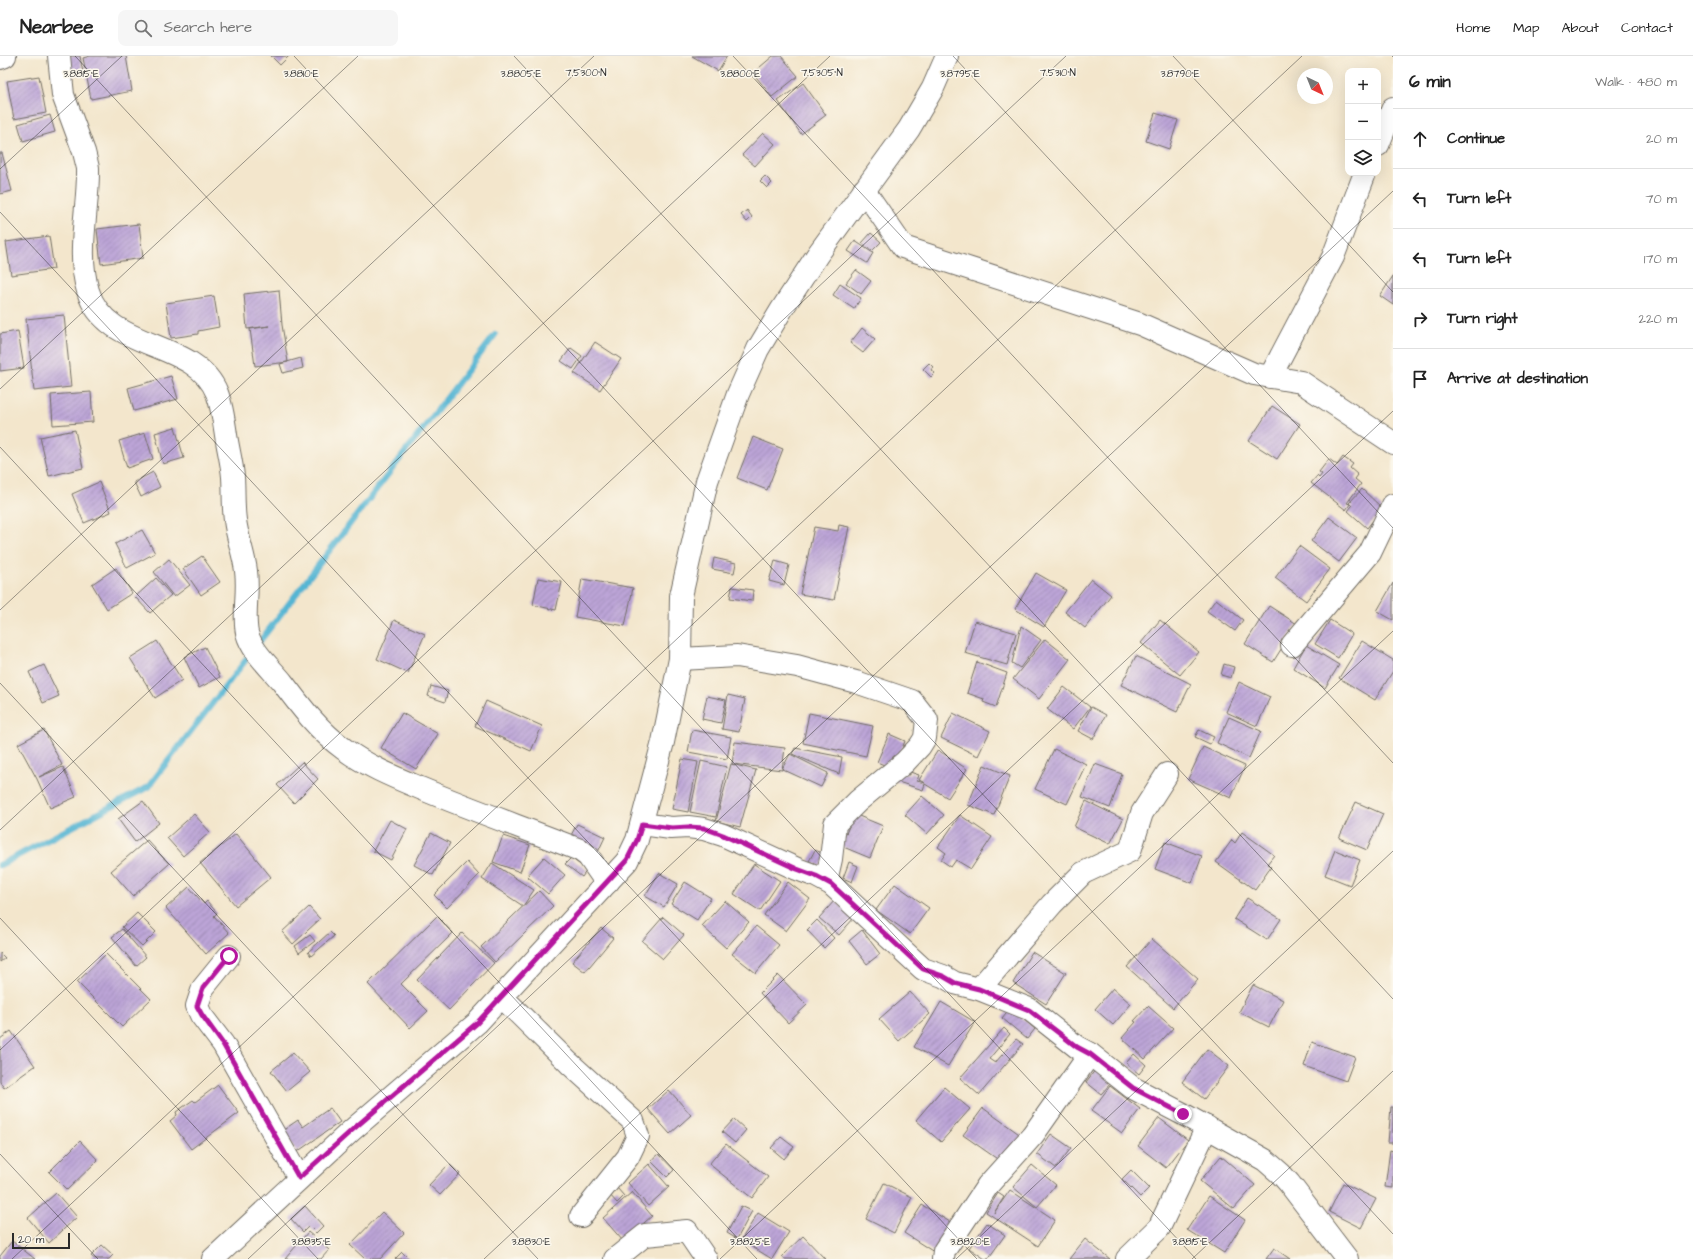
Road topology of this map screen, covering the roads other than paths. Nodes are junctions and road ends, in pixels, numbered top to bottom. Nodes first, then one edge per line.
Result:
1 (5, 56) edge
2 (59, 56) edge
3 (947, 56) edge
4 (0, 58) edge
5 (1393, 108) edge
6 (1380, 140) edge
7 (1364, 176) edge
8 (864, 190) junction
9 (1270, 377) junction
10 (1393, 443) edge
11 (1393, 505) edge
12 (1292, 645) dead end
13 (680, 659) junction
14 (1167, 774) dead end
15 (642, 824) junction
16 (826, 881) junction
17 (608, 882) junction
18 (229, 956) dead end
19 (979, 989) junction
20 (502, 997) junction
21 (1090, 1054) junction
22 (1207, 1127) junction
23 (299, 1178) junction
24 (581, 1216) dead end
25 (213, 1259) edge
26 (615, 1259) edge
27 (706, 1259) edge
28 (943, 1259) edge
29 (1128, 1259) edge
30 (1347, 1259) edge

1 - 4 street
2 - 17 street
3 - 8 street
5 - 6 street
7 - 9 street
8 - 9 street
8 - 13 street
9 - 10 street
11 - 12 street
13 - 15 street
13 - 16 street
14 - 19 street
15 - 16 street
15 - 17 street
16 - 19 street
17 - 20 street
18 - 23 street
19 - 21 street
20 - 23 street
20 - 24 street
21 - 22 street
21 - 28 street
22 - 29 street
22 - 30 street
23 - 25 street
26 - 27 street

